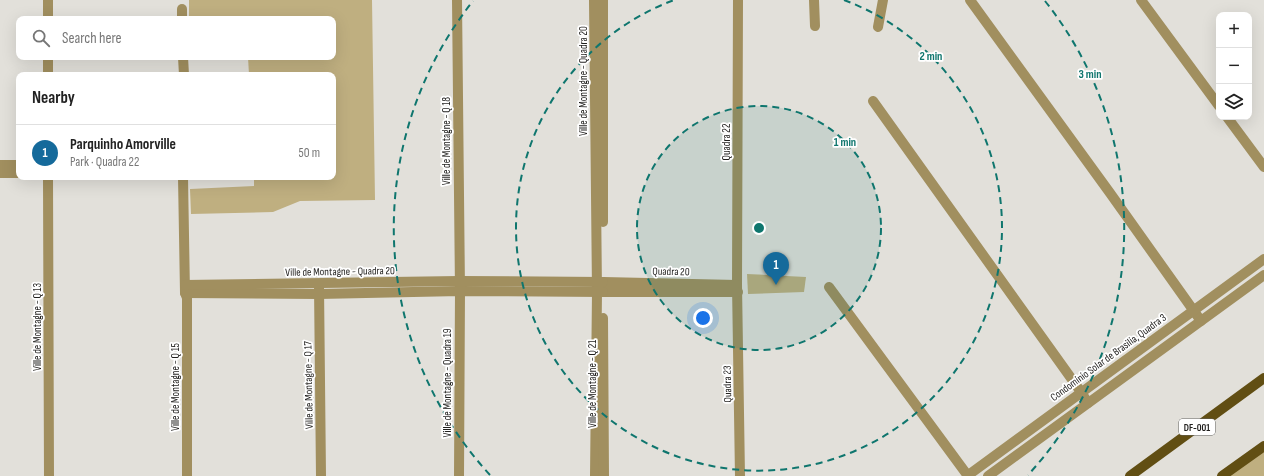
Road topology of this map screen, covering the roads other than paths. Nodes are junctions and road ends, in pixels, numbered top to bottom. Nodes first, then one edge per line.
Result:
1 (48, 0) edge
2 (457, 0) edge
3 (594, 0) edge
4 (603, 0) edge
5 (738, 0) edge
6 (814, 0) edge
7 (883, 0) edge
8 (970, 0) edge
9 (1141, 0) edge
10 (48, 16) edge
11 (815, 26) dead end
12 (878, 26) dead end
13 (48, 60) edge
14 (183, 60) edge
15 (48, 72) edge
16 (184, 72) edge
17 (873, 101) dead end
18 (1216, 102) edge
19 (1229, 120) edge
20 (0, 165) edge
21 (16, 165) edge
22 (1264, 167) edge
23 (0, 173) edge
24 (16, 173) edge
25 (48, 180) edge
26 (183, 180) edge
27 (188, 180) edge
28 (1264, 259) edge
29 (1264, 275) edge
30 (459, 286) junction
31 (600, 287) junction
32 (829, 287) dead end
33 (738, 288) junction
34 (319, 289) junction
35 (188, 291) junction
36 (1193, 310) junction
37 (1201, 321) junction
38 (1264, 378) edge
39 (1264, 384) edge
40 (1082, 392) junction
41 (1088, 403) junction
42 (1207, 420) junction
43 (1264, 446) edge
44 (49, 476) edge
45 (187, 476) edge
46 (321, 476) edge
47 (459, 476) edge
48 (595, 476) edge
49 (604, 476) edge
50 (740, 476) edge
51 (968, 476) edge
52 (988, 476) edge
53 (1130, 476) edge
54 (1222, 476) edge

1 - 10 street
2 - 30 street, Ville de Montagne - Q 18
3 - 31 street, Ville de Montagne - Quadra 20
4 - 31 street, Ville de Montagne - Quadra 20
5 - 33 street, Quadra 22
6 - 11 street
7 - 12 street
8 - 36 street
9 - 18 street
13 - 15 street
14 - 16 street
17 - 40 street
19 - 22 street
20 - 21 street
23 - 24 street
25 - 44 street, Ville de Montagne - Q 13
26 - 35 street
27 - 35 street
28 - 36 street, Condomínio Solar de Brasilia, Quadra 3
29 - 37 street
30 - 31 street, Ville de Montagne - Quadra 20
30 - 34 street, Ville de Montagne - Quadra 20
30 - 47 street, Ville de Montagne - Quadra 19
31 - 33 street, Quadra 20
31 - 48 street
31 - 49 street, Ville de Montagne - Q 21
32 - 51 street
33 - 50 street, Quadra 23
34 - 35 street, Ville de Montagne - Quadra 20
34 - 46 street, Ville de Montagne - Q 17
35 - 45 street, Ville de Montagne - Q 15
36 - 37 street
36 - 40 street, Condomínio Solar de Brasilia, Quadra 3
37 - 41 street
38 - 42 main road, DF-001
39 - 42 main road
40 - 41 street
40 - 51 street, Condomínio Solar de Brasilia, Quadra 3
41 - 52 street
42 - 53 main road, DF-001
43 - 54 main road

